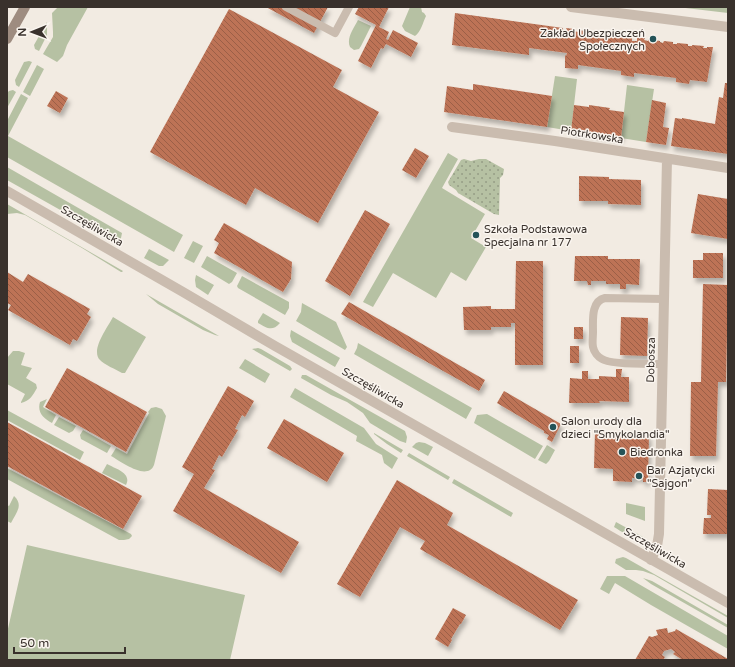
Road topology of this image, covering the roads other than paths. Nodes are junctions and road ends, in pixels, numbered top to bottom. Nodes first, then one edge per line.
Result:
1 (25, 7) edge
2 (286, 7) edge
3 (349, 7) edge
4 (571, 7) edge
5 (601, 9) edge
6 (728, 27) edge
7 (7, 40) edge
8 (452, 127) dead end
9 (667, 159) junction
10 (728, 168) edge
11 (7, 192) edge
12 (664, 299) junction
13 (663, 364) junction
14 (651, 560) junction
15 (728, 603) edge

1 - 7 main road
2 - 3 lane
4 - 5 street
5 - 6 street
8 - 9 street, Piotrkowska
9 - 10 street, Piotrkowska
9 - 12 street, Dobosza
11 - 14 street, Szczęśliwicka
12 - 13 street, Dobosza
12 - 13 lane
13 - 14 street, Dobosza
14 - 15 street, Szczęśliwicka

